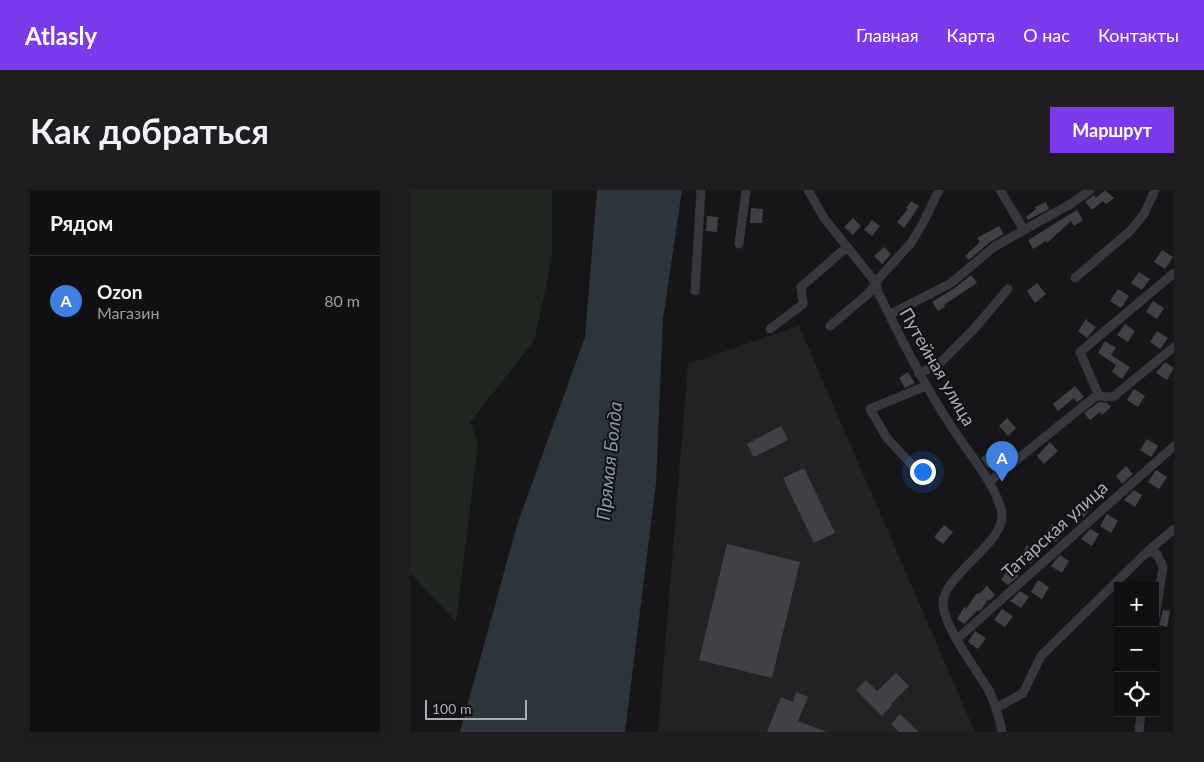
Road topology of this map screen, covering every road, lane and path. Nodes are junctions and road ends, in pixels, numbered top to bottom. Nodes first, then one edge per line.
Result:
1 (701, 190) edge
2 (746, 190) edge
3 (808, 190) edge
4 (939, 190) edge
5 (1000, 190) edge
6 (1090, 190) edge
7 (1152, 191) edge
8 (1024, 230) junction
9 (740, 244) dead end
10 (847, 247) junction
11 (1174, 273) edge
12 (1075, 278) dead end
13 (876, 282) junction
14 (1008, 289) dead end
15 (695, 291) dead end
16 (889, 315) junction
17 (830, 326) dead end
18 (770, 328) dead end
19 (1174, 347) edge
20 (919, 374) junction
21 (926, 386) junction
22 (1099, 396) junction
23 (1174, 446) edge
24 (912, 465) dead end
25 (990, 482) junction
26 (1174, 529) edge
27 (1148, 551) junction
28 (1159, 592) edge
29 (957, 639) junction
30 (996, 708) junction
31 (1141, 717) edge
32 (1002, 732) edge
33 (1139, 732) edge

1 - 15 street
2 - 9 street
3 - 10 street, Путейная улица
4 - 13 street
5 - 8 street
6 - 8 street
7 - 12 street
8 - 16 street
10 - 13 street, Путейная улица
10 - 18 street
11 - 22 street
13 - 16 street, Путейная улица
13 - 17 street
14 - 20 street
16 - 20 street, Путейная улица
19 - 22 street
20 - 21 street, Путейная улица
21 - 24 street
21 - 25 street, Путейная улица
22 - 25 street
23 - 29 street, Татарская улица
25 - 29 street, Путейная улица
26 - 27 street
27 - 28 street
27 - 30 street
29 - 30 street
30 - 32 street
31 - 33 street

